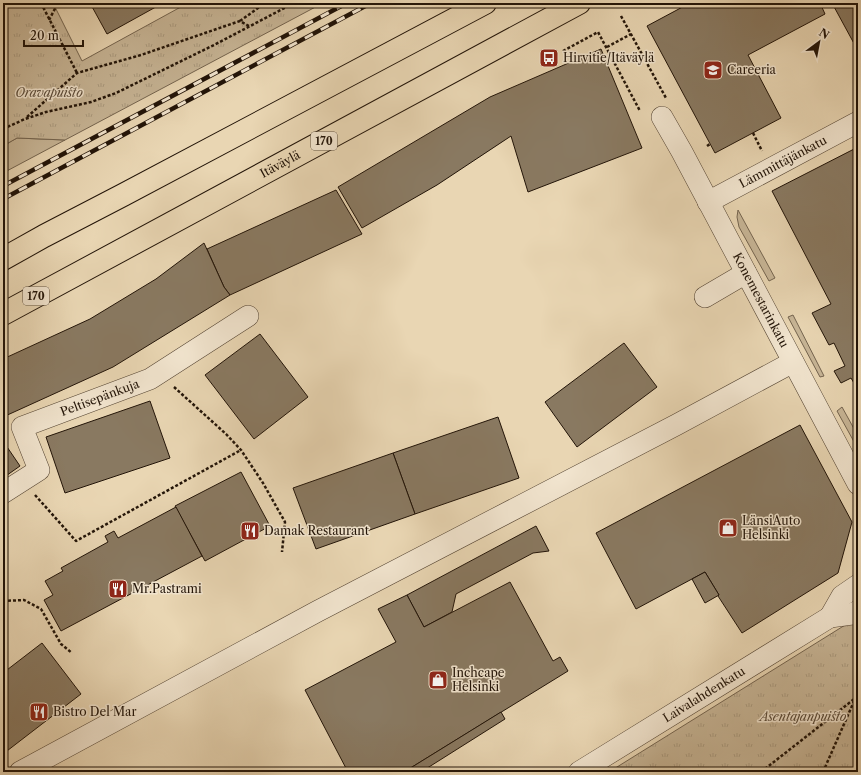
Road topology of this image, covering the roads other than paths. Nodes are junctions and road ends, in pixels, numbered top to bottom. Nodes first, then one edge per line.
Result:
1 (485, 3) edge
2 (579, 3) edge
3 (664, 108) road end
4 (858, 122) edge
5 (708, 202) junction
6 (44, 236) junction
7 (3, 250) edge
8 (3, 259) edge
9 (746, 273) junction
10 (70, 278) junction
11 (705, 297) dead end
12 (3, 314) edge
13 (248, 316) dead end
14 (3, 328) edge
15 (793, 362) junction
16 (858, 484) edge
17 (11, 488) edge
18 (858, 585) edge
19 (858, 611) edge
20 (830, 617) junction
21 (20, 772) edge
22 (579, 772) edge

1 - 6 highway
2 - 10 highway, Itäväylä / 170
3 - 5 street, Konemestarinkatu
4 - 5 street, Lämmittäjänkatu
5 - 9 street, Konemestarinkatu
6 - 7 highway
6 - 8 highway
9 - 11 street
9 - 15 street, Konemestarinkatu
10 - 12 highway, Itäväylä / 170
10 - 14 highway
13 - 17 street, Peltisepänkuja
15 - 16 street, Konemestarinkatu
15 - 21 street
18 - 20 street, Laivalahdenkatu
19 - 20 street, Laivalahdenkatu
20 - 22 street, Laivalahdenkatu

